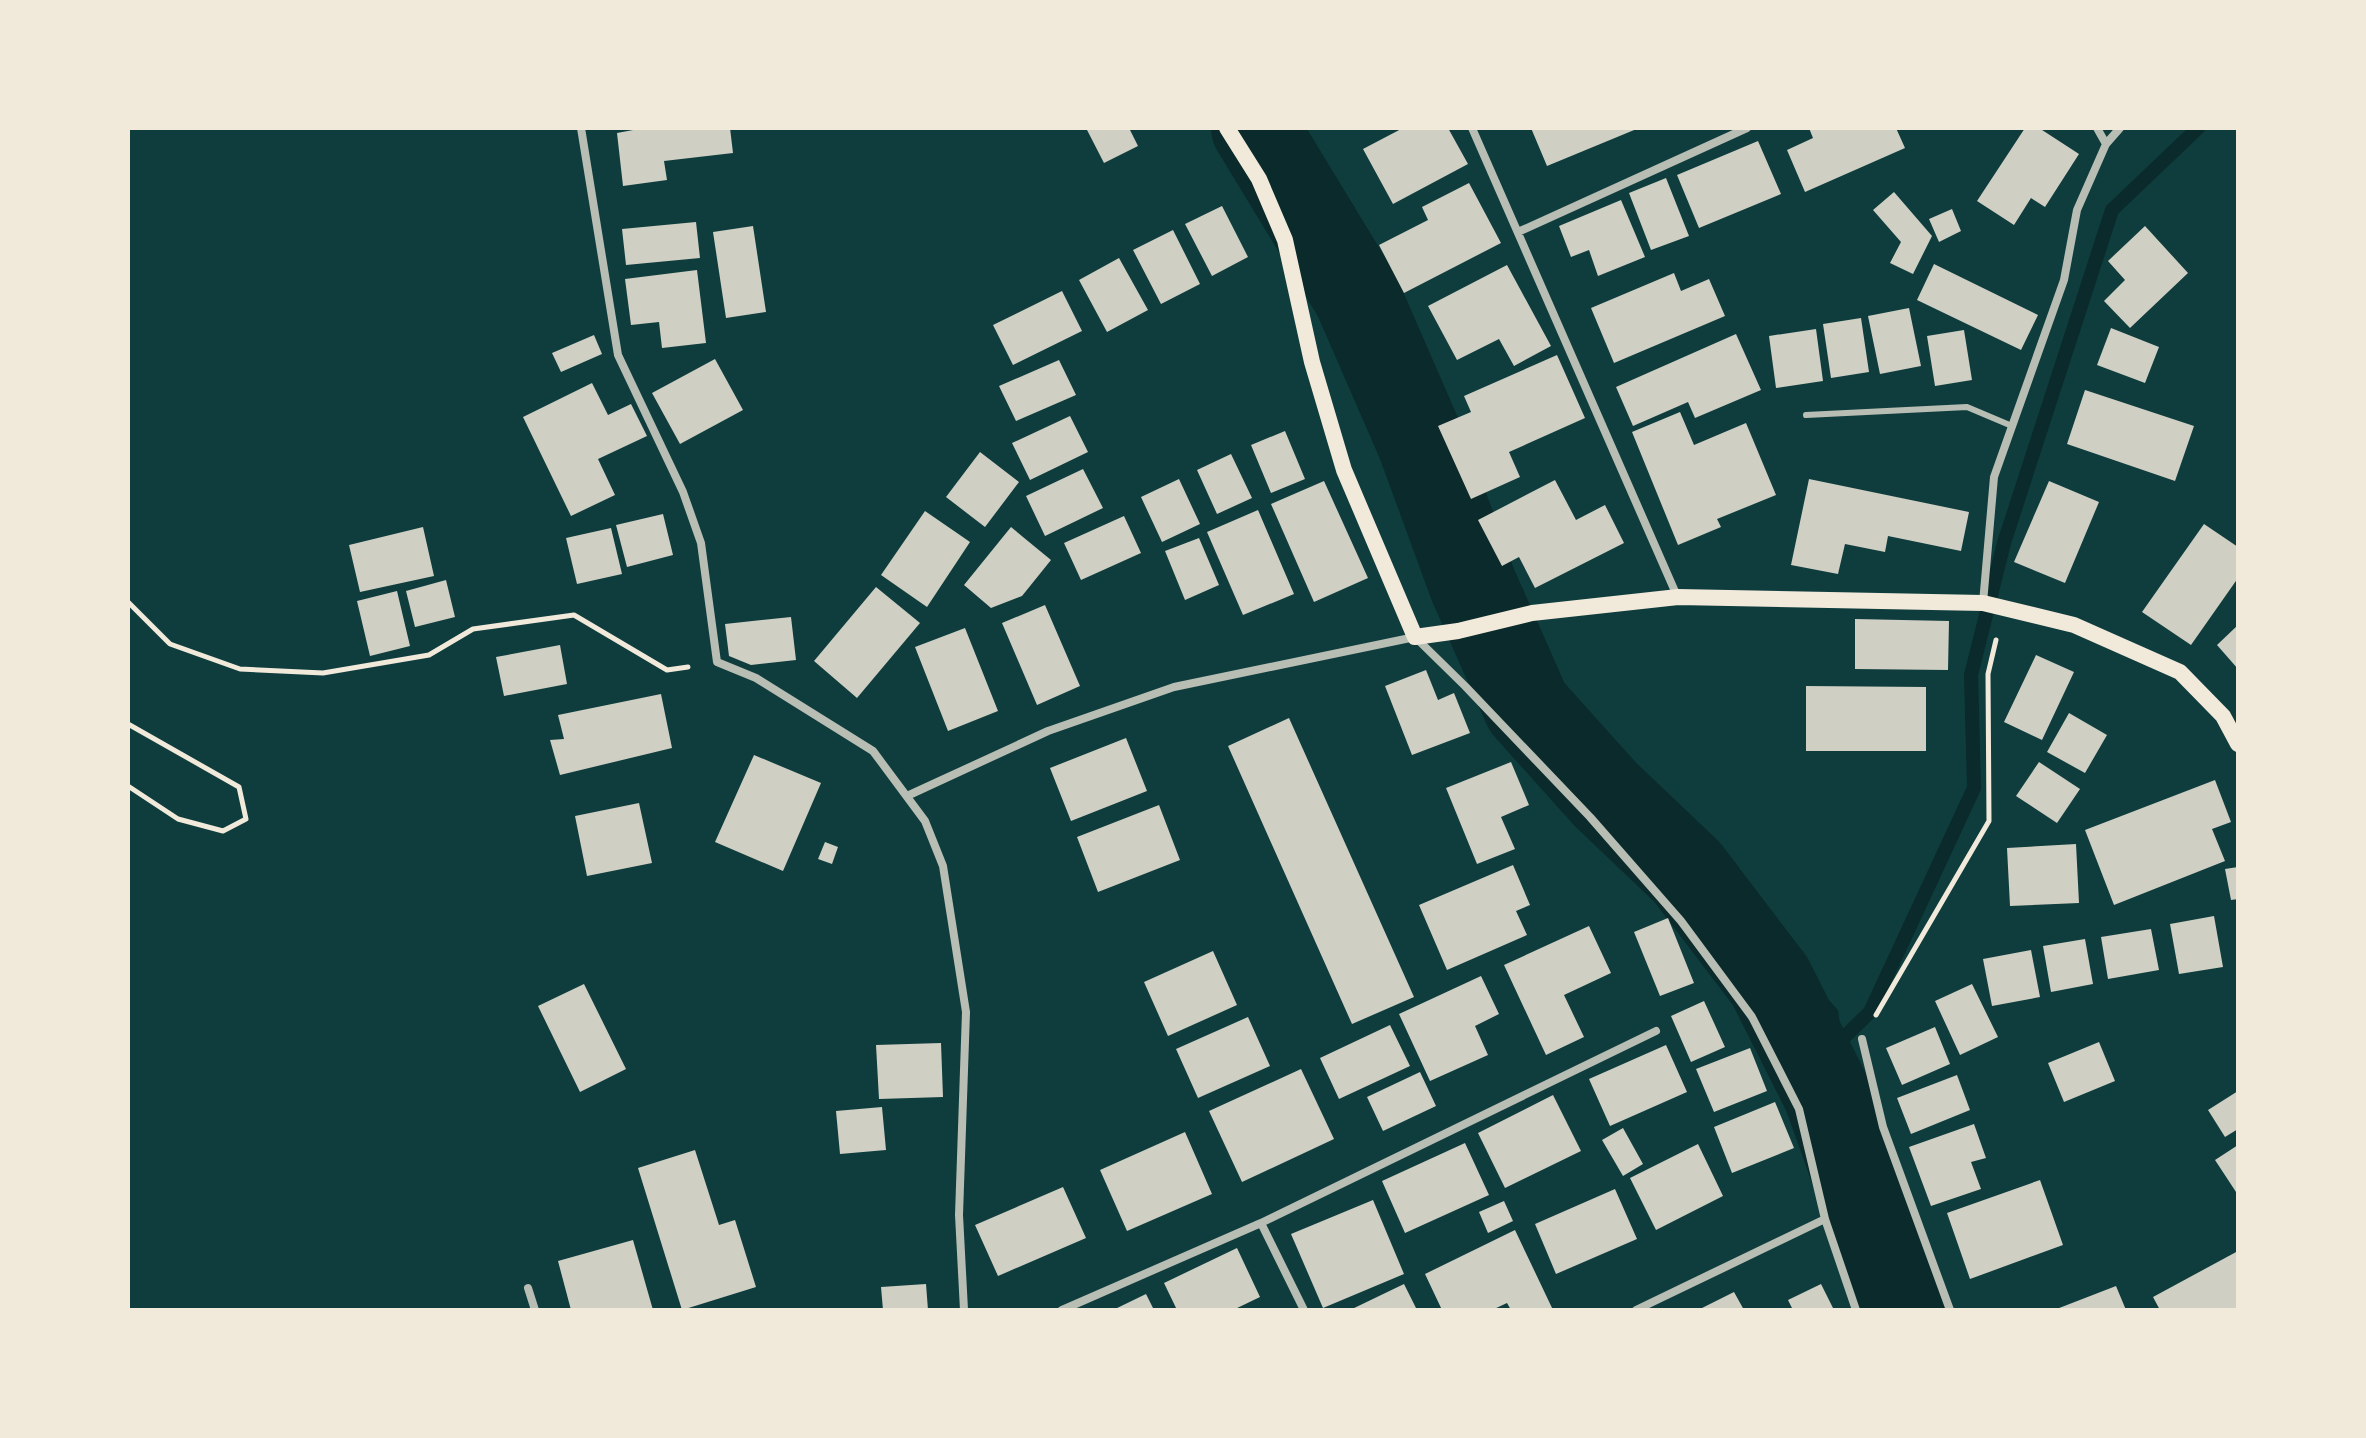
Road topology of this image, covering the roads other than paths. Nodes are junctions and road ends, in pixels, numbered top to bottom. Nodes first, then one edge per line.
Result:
1 (581, 128) edge
2 (1227, 128) edge
3 (1472, 128) edge
4 (1747, 128) edge
5 (2097, 128) edge
6 (2120, 128) edge
7 (2106, 144) junction
8 (1518, 232) junction
9 (1806, 415) dead end
10 (2012, 426) junction
11 (1678, 597) junction
12 (1983, 603) junction
13 (1415, 637) junction
14 (2238, 744) edge
15 (907, 796) junction
16 (1656, 1031) dead end
17 (1862, 1039) road end
18 (1825, 1219) junction
19 (1261, 1223) junction
20 (528, 1288) dead end
21 (535, 1310) edge
22 (964, 1310) edge
23 (1062, 1310) edge
24 (1304, 1310) edge
25 (1636, 1310) edge
26 (1856, 1310) edge
27 (1950, 1310) edge

1 - 15 street
2 - 13 main road
3 - 8 street
4 - 8 street
5 - 7 street
6 - 7 street
7 - 10 street
8 - 11 street
9 - 10 lane
10 - 12 street
11 - 12 main road
11 - 13 main road
12 - 14 main road
13 - 15 street
13 - 18 street
15 - 22 street
16 - 19 street
17 - 27 street
18 - 25 street
18 - 26 street
19 - 23 street
19 - 24 street
20 - 21 street

